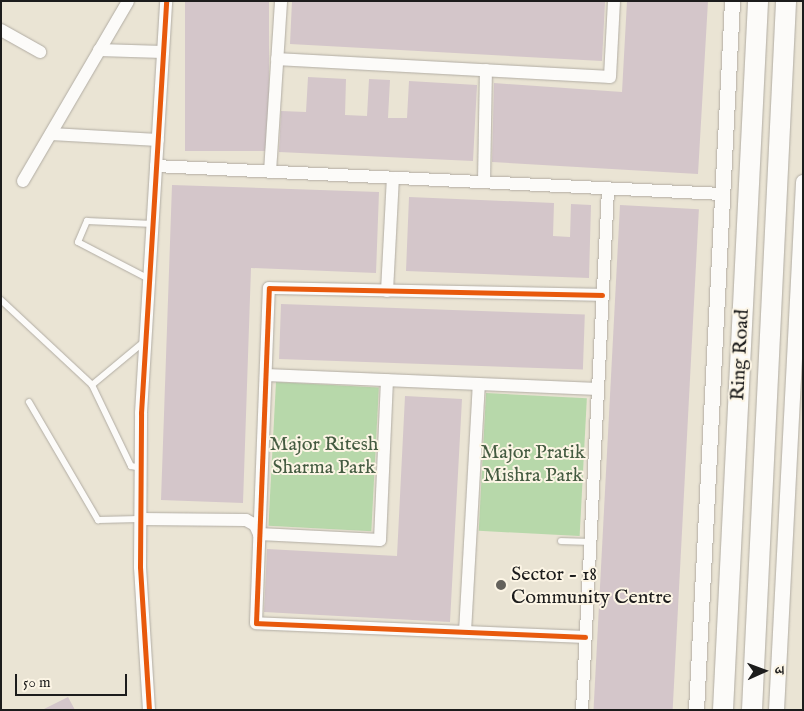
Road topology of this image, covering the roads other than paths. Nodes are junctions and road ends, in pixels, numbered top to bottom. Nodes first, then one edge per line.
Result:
1 (128, 1) edge
2 (166, 1) edge
3 (280, 1) edge
4 (614, 1) edge
5 (732, 1) edge
6 (758, 1) edge
7 (786, 1) edge
8 (1, 30) edge
9 (99, 50) junction
10 (40, 52) dead end
11 (163, 52) junction
12 (277, 59) junction
13 (486, 70) junction
14 (51, 134) junction
15 (158, 140) junction
16 (156, 166) junction
17 (270, 172) junction
18 (394, 178) junction
19 (23, 182) dead end
20 (484, 182) junction
21 (803, 182) edge
22 (608, 189) junction
23 (722, 194) junction
24 (153, 224) junction
25 (149, 279) junction
26 (387, 291) junction
27 (602, 295) junction
28 (1, 300) edge
29 (800, 314) edge
30 (146, 340) junction
31 (266, 375) junction
32 (387, 380) junction
33 (479, 384) junction
34 (92, 385) junction
35 (598, 389) junction
36 (29, 402) dead end
37 (141, 468) junction
38 (140, 519) junction
39 (259, 534) junction
40 (561, 541) dead end
41 (590, 542) junction
42 (466, 632) junction
43 (585, 637) junction
44 (149, 710) edge
45 (582, 710) edge
46 (696, 710) edge
47 (723, 710) edge
48 (752, 710) edge
49 (776, 710) edge

1 - 9 street
2 - 11 street
3 - 12 street
4 - 13 street
5 - 23 street
6 - 47 highway, Ring Road
7 - 48 highway, Ring Road
8 - 10 street
9 - 11 street
9 - 14 street
11 - 15 street
12 - 13 street
12 - 17 street
13 - 20 street
14 - 15 street
14 - 19 street
15 - 16 street
16 - 17 street
16 - 24 street
17 - 18 street
18 - 20 street
18 - 26 street
20 - 22 street
21 - 29 street
22 - 23 street
22 - 27 street
23 - 46 street
24 - 25 street
24 - 25 lane
25 - 30 street
26 - 27 street
26 - 31 street
27 - 35 street
28 - 34 lane
29 - 49 street
30 - 34 lane
30 - 37 street
31 - 32 street
31 - 39 street
32 - 33 street
32 - 39 street
33 - 35 street
33 - 42 street
34 - 37 lane
35 - 41 street
36 - 38 lane
37 - 38 street
38 - 39 street
38 - 44 street
39 - 42 street
40 - 41 lane
41 - 43 street
42 - 43 street
43 - 45 street

